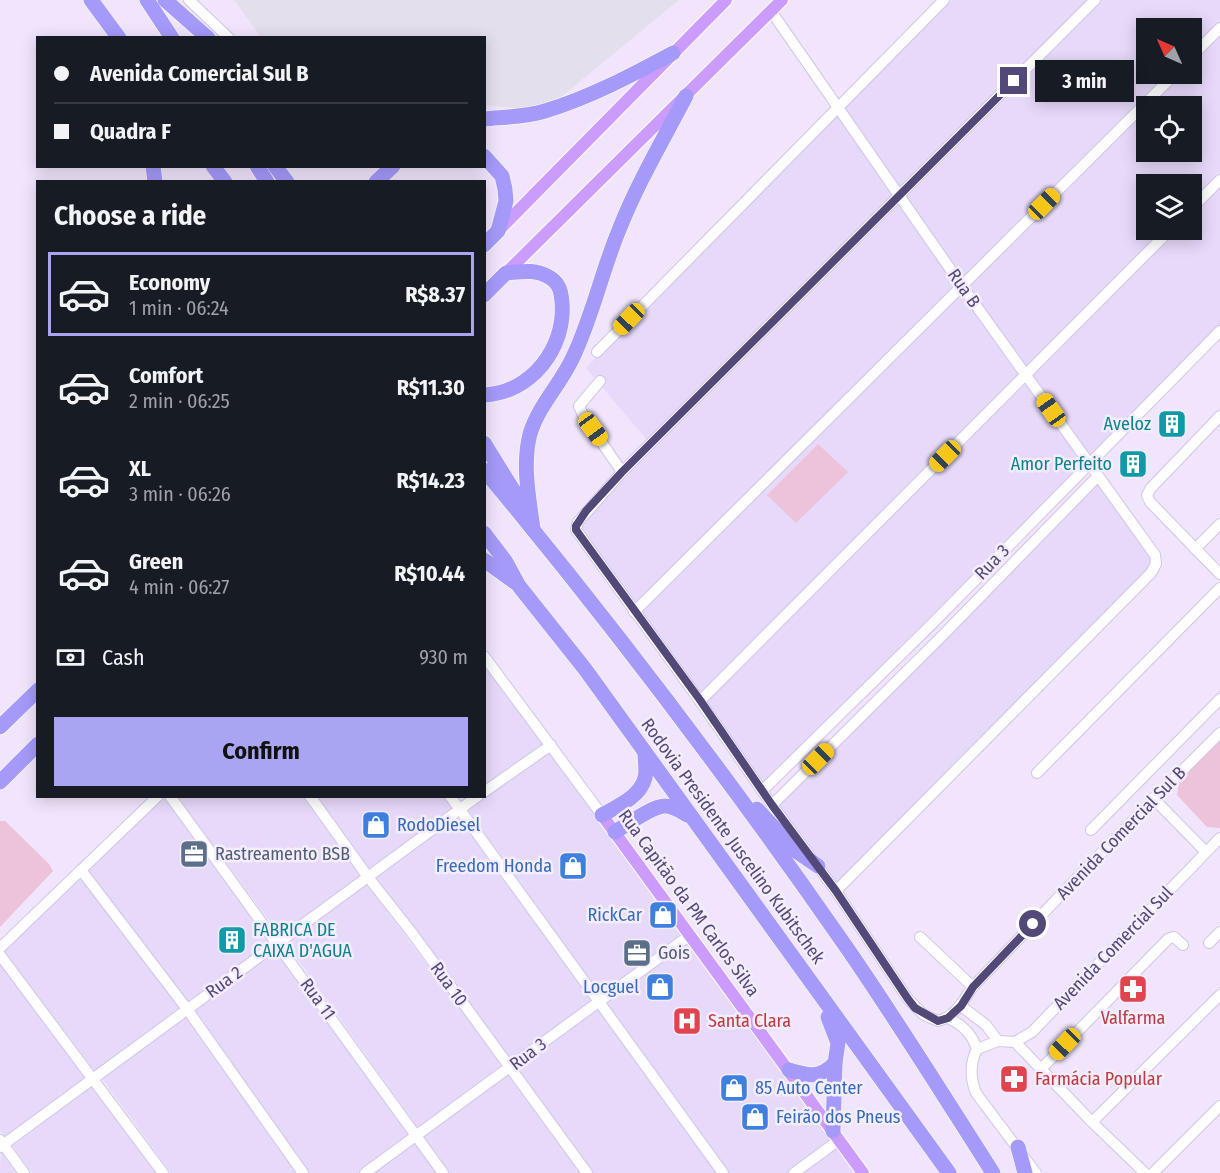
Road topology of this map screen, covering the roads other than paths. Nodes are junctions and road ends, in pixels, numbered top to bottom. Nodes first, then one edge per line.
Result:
1 (147, 0) edge
2 (165, 0) edge
3 (189, 0) edge
4 (726, 0) edge
5 (782, 0) edge
6 (944, 0) edge
7 (1095, 0) edge
8 (94, 4) edge
9 (771, 11) junction
10 (1220, 28) edge
11 (109, 36) edge
12 (118, 36) edge
13 (171, 36) edge
14 (206, 36) edge
15 (227, 36) edge
16 (1202, 46) edge
17 (673, 53) junction
18 (1164, 84) edge
19 (686, 96) junction
20 (837, 107) junction
21 (486, 119) edge
22 (486, 158) edge
23 (391, 168) edge
24 (378, 180) edge
25 (1220, 180) edge
26 (900, 195) junction
27 (1202, 198) edge
28 (498, 231) junction
29 (1160, 240) edge
30 (486, 243) edge
31 (506, 273) junction
32 (962, 286) junction
33 (486, 293) edge
34 (1220, 331) edge
35 (597, 352) dead end
36 (1026, 374) junction
37 (600, 381) dead end
38 (486, 395) edge
39 (1220, 417) edge
40 (486, 446) edge
41 (1089, 463) junction
42 (486, 472) edge
43 (622, 472) junction
44 (1098, 476) junction
45 (1220, 524) edge
46 (534, 530) junction
47 (486, 536) edge
48 (1195, 549) junction
49 (486, 550) edge
50 (486, 561) edge
51 (1220, 574) edge
52 (518, 585) junction
53 (1220, 588) edge
54 (634, 612) junction
55 (930, 625) junction
56 (942, 636) junction
57 (486, 659) edge
58 (36, 692) edge
59 (1220, 699) edge
60 (700, 700) junction
61 (0, 728) edge
62 (1220, 733) edge
63 (550, 744) junction
64 (36, 746) edge
65 (645, 754) junction
66 (1037, 773) dead end
67 (724, 775) junction
68 (0, 782) edge
69 (486, 791) edge
70 (762, 791) junction
71 (156, 798) edge
72 (171, 798) edge
73 (311, 798) edge
74 (452, 798) edge
75 (475, 798) edge
76 (1154, 798) junction
77 (772, 805) junction
78 (460, 809) junction
79 (602, 815) junction
80 (691, 818) junction
81 (1091, 830) dead end
82 (615, 832) junction
83 (1220, 838) edge
84 (1206, 852) junction
85 (818, 866) junction
86 (81, 870) junction
87 (368, 877) junction
88 (836, 891) junction
89 (1220, 932) edge
90 (690, 935) junction
91 (920, 937) dead end
92 (277, 942) junction
93 (1209, 943) dead end
94 (1183, 945) dead end
95 (0, 948) edge
96 (0, 955) edge
97 (973, 987) junction
98 (820, 994) junction
99 (1220, 995) edge
100 (598, 1002) junction
101 (961, 1006) junction
102 (187, 1009) junction
103 (948, 1018) junction
104 (998, 1041) junction
105 (1015, 1042) junction
106 (977, 1049) junction
107 (835, 1063) junction
108 (510, 1068) junction
109 (1041, 1069) junction
110 (789, 1070) junction
111 (93, 1077) junction
112 (1220, 1106) edge
113 (1092, 1122) junction
114 (416, 1136) junction
115 (836, 1136) junction
116 (1, 1144) edge
117 (1018, 1147) junction
118 (24, 1173) edge
119 (164, 1173) edge
120 (303, 1173) edge
121 (365, 1173) edge
122 (444, 1173) edge
123 (587, 1173) edge
124 (723, 1173) edge
125 (794, 1173) edge
126 (863, 1173) edge
127 (949, 1173) edge
128 (993, 1173) edge
129 (1024, 1173) edge
130 (1036, 1173) edge
131 (1145, 1173) edge
132 (1153, 1173) edge

1 - 13 highway
2 - 14 highway
3 - 15 street
4 - 17 main road
5 - 9 main road
6 - 20 street
7 - 26 street
8 - 11 highway
8 - 12 highway
9 - 19 main road
9 - 20 street, Rua B
10 - 16 street
17 - 21 highway
17 - 28 main road
18 - 32 street
19 - 31 main road
19 - 46 highway
20 - 26 street, Rua B
20 - 35 street
22 - 28 highway
23 - 24 highway
25 - 27 street
26 - 32 street, Rua B
26 - 43 street
28 - 30 highway
29 - 36 street
31 - 33 highway
31 - 38 highway
32 - 36 street, Rua B
32 - 54 street
34 - 41 street, Rua 3
36 - 41 street, Rua B
36 - 60 street
37 - 43 street
39 - 48 street
40 - 46 highway
41 - 44 street, Rua B
41 - 55 street, Rua 3
42 - 46 highway, Rodovia Presidente Juscelino Kubitschek
43 - 54 street
44 - 56 street, Rua 3
44 - 88 street, Rua B
45 - 48 street
46 - 67 highway, Rodovia Presidente Juscelino Kubitschek
47 - 52 highway, Rodovia Presidente Juscelino Kubitschek
48 - 51 street
49 - 52 highway
50 - 52 highway
52 - 65 highway, Rodovia Presidente Juscelino Kubitschek
53 - 66 street
54 - 60 street
55 - 56 street
55 - 70 street, Rua 3
56 - 77 street, Rua 3
57 - 63 street, Rua Capitão da PM Carlos Silva
58 - 61 highway
59 - 81 street
60 - 70 street
62 - 76 street, Avenida Comercial Sul B
63 - 69 street
63 - 79 street, Rua Capitão da PM Carlos Silva
64 - 68 highway
65 - 79 highway
65 - 80 highway, Rodovia Presidente Juscelino Kubitschek
67 - 85 highway
67 - 128 highway, Rodovia Presidente Juscelino Kubitschek
70 - 77 street
71 - 86 street
72 - 92 street, Rua 11
73 - 87 street, Rua 10
74 - 78 street
75 - 78 street, Rua 2
76 - 84 street
76 - 97 street, Avenida Comercial Sul B
77 - 85 street
78 - 87 street, Rua 2
78 - 100 street
79 - 82 main road, Rua Capitão da PM Carlos Silva
80 - 82 highway
80 - 98 highway, Rodovia Presidente Juscelino Kubitschek
82 - 90 main road, Rua Capitão da PM Carlos Silva
83 - 84 street, Avenida Comercial Sul
84 - 105 street, Avenida Comercial Sul
85 - 88 street
86 - 95 street
86 - 102 street
87 - 92 street, Rua 2
87 - 108 street, Rua 10
88 - 103 street
89 - 93 street
90 - 100 street, Rua 3
90 - 110 main road, Rua Capitão da PM Carlos Silva
91 - 97 street
92 - 102 street, Rua 2
92 - 114 street, Rua 11
94 - 109 street
96 - 111 street
97 - 101 street, Avenida Comercial Sul B
98 - 107 highway
98 - 127 highway, Rodovia Presidente Juscelino Kubitschek
99 - 113 street
100 - 108 street, Rua 3
100 - 124 street
101 - 103 street, Avenida Comercial Sul B
101 - 104 street
102 - 111 street, Rua 2
102 - 120 street
103 - 106 street
104 - 105 street
104 - 106 street
105 - 109 street
106 - 117 street
107 - 110 highway
107 - 115 highway
108 - 114 street, Rua 3
108 - 123 street, Rua 10
109 - 113 street
110 - 115 main road, Rua Capitão da PM Carlos Silva
111 - 116 street, Rua 2
111 - 119 street
112 - 132 street
113 - 131 street
114 - 121 street, Rua 3
114 - 122 street, Rua 11
115 - 125 street
115 - 126 main road, Rua Capitão da PM Carlos Silva
116 - 118 street
117 - 129 highway
117 - 130 street

